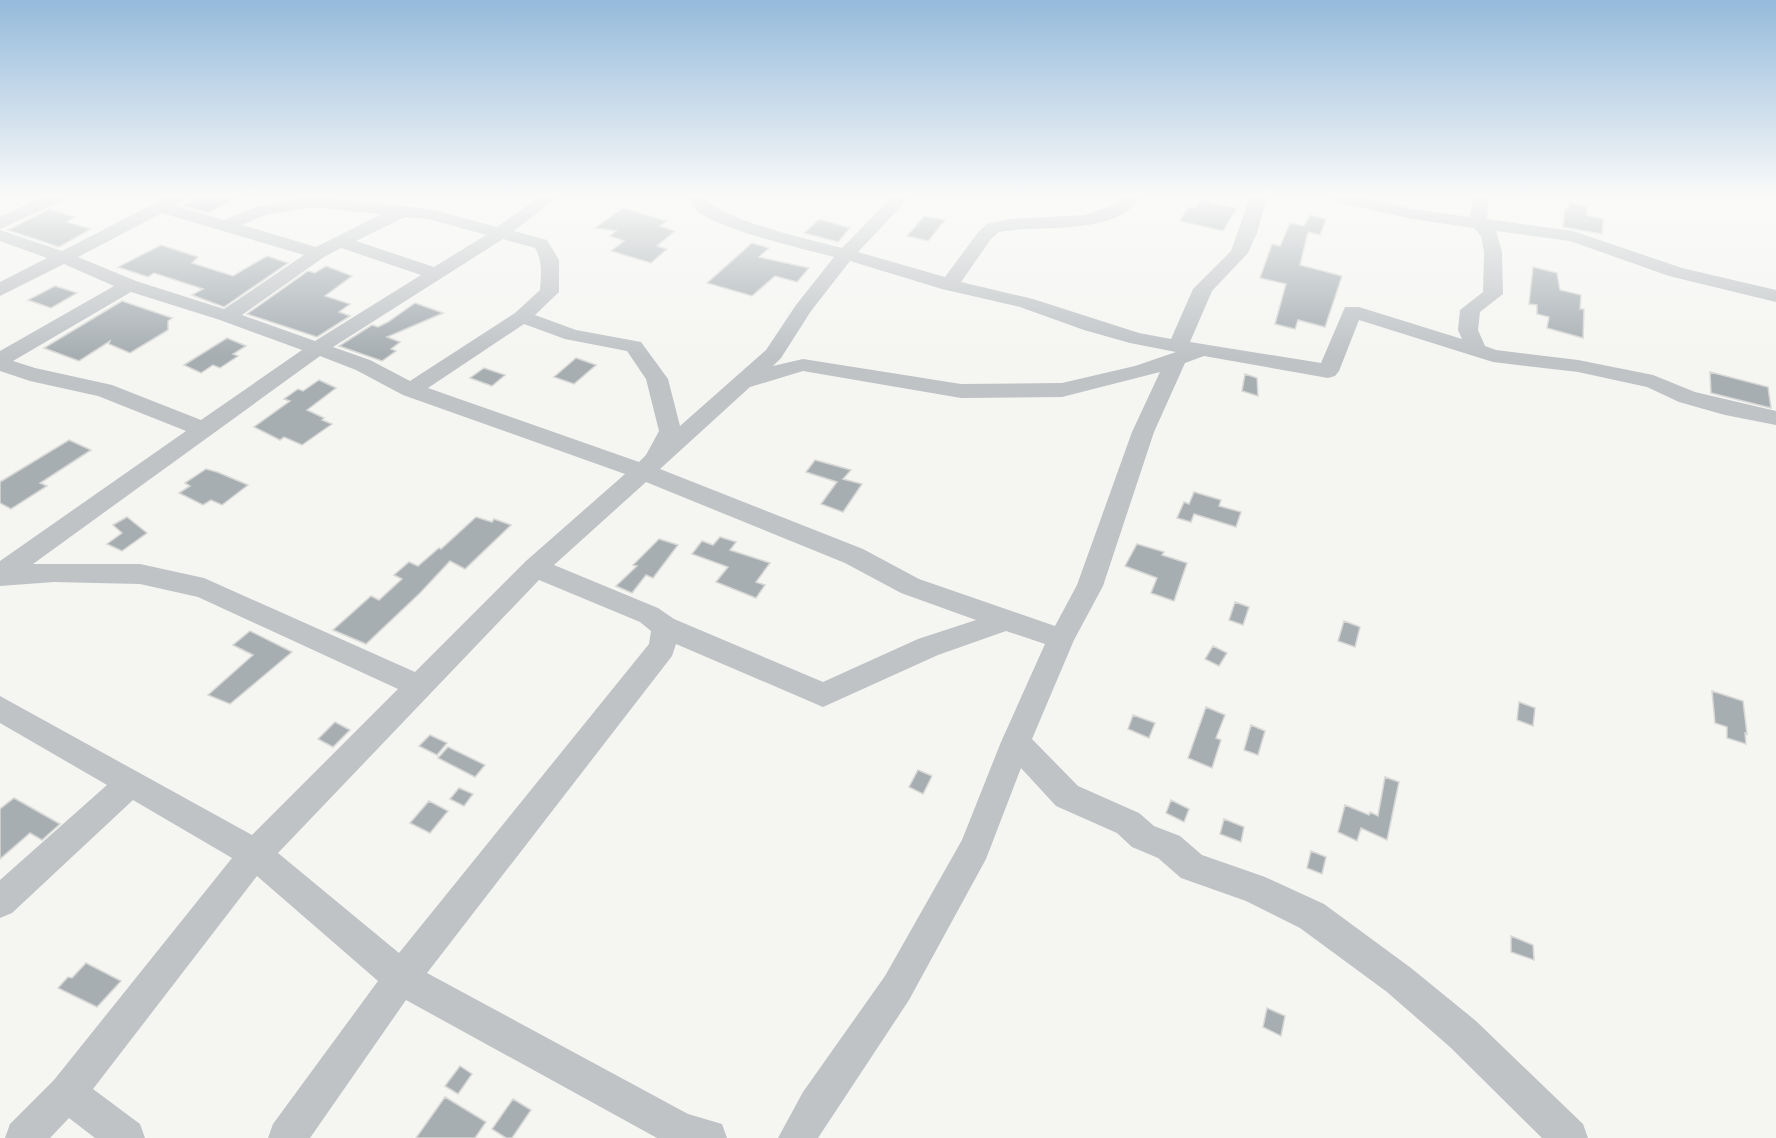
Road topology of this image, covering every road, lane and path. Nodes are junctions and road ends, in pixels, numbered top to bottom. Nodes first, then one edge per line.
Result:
1 (42, 250) edge
2 (79, 250) edge
3 (308, 250) edge
4 (324, 250) edge
5 (365, 250) edge
6 (474, 250) edge
7 (547, 250) edge
8 (831, 250) edge
9 (850, 250) edge
10 (974, 250) edge
11 (1240, 250) edge
12 (1493, 250) edge
13 (1615, 250) edge
14 (318, 253) junction
15 (846, 254) junction
16 (64, 258) junction
17 (438, 274) junction
18 (129, 285) junction
19 (949, 285) junction
20 (0, 290) edge
21 (1776, 296) edge
22 (227, 316) junction
23 (522, 317) junction
24 (318, 348) junction
25 (1177, 352) junction
26 (1493, 356) junction
27 (0, 362) edge
28 (735, 389) junction
29 (411, 390) junction
30 (1776, 418) edge
31 (203, 429) junction
32 (649, 467) junction
33 (535, 568) junction
34 (0, 575) edge
35 (1009, 619) junction
36 (665, 627) junction
37 (1061, 639) junction
38 (419, 686) junction
39 (0, 708) edge
40 (1016, 742) junction
41 (130, 783) junction
42 (255, 854) junction
43 (0, 902) edge
44 (401, 978) junction
45 (67, 1093) junction
46 (24, 1138) edge
47 (126, 1138) edge
48 (287, 1138) edge
49 (708, 1138) edge
50 (797, 1138) edge
51 (1569, 1138) edge

1 - 16 street
2 - 16 street
3 - 14 street
4 - 14 street
5 - 17 street
6 - 17 street
7 - 23 street
8 - 15 street
9 - 15 street
10 - 19 street
11 - 25 street
12 - 26 street
13 - 21 street
14 - 22 street
15 - 19 street
15 - 28 street
16 - 18 street
16 - 20 street
17 - 24 street
18 - 22 street
18 - 27 street
19 - 25 street
22 - 24 street
23 - 29 street
23 - 32 street
24 - 29 street
24 - 31 street
25 - 26 street
25 - 28 street
25 - 37 street
26 - 30 street
27 - 31 street
28 - 32 street
29 - 32 street
31 - 34 street
32 - 33 street
32 - 35 street
33 - 36 street
33 - 38 street
34 - 38 street
35 - 36 street
35 - 37 street
36 - 44 street
37 - 40 street
38 - 42 street
39 - 41 street
40 - 50 street
40 - 51 street
41 - 42 street
41 - 43 street
42 - 44 street
42 - 45 street
44 - 48 street
44 - 49 street
45 - 46 street
45 - 47 street

